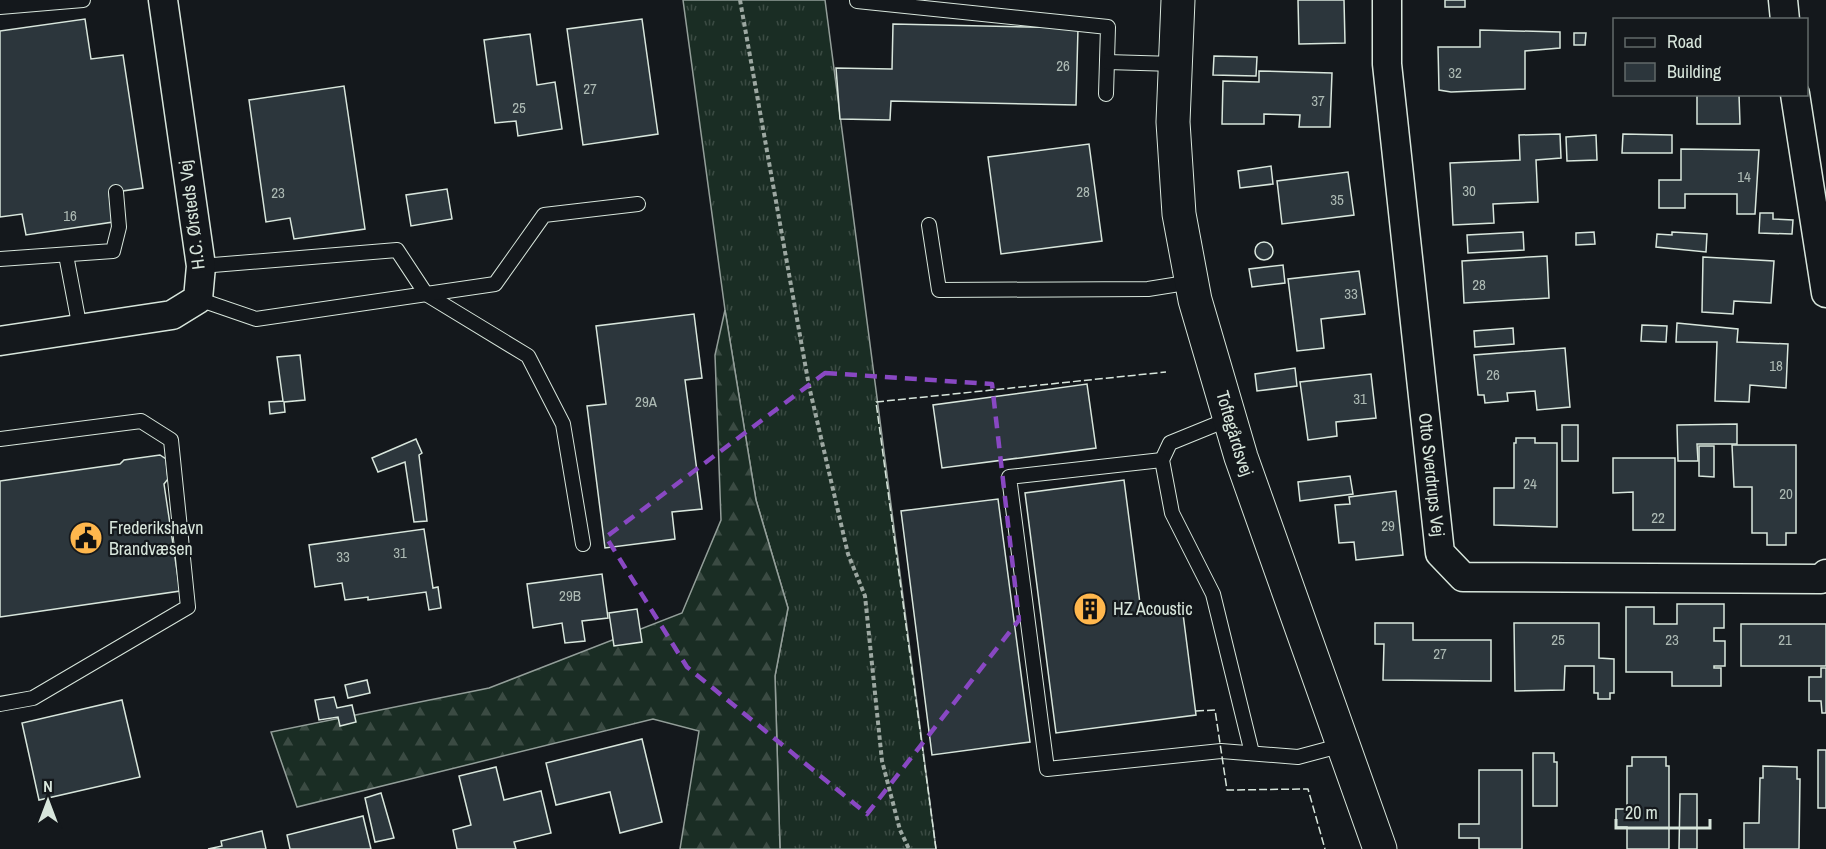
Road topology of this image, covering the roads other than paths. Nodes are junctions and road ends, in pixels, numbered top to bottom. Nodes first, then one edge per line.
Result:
1 (83, 0) edge
2 (163, 0) edge
3 (1178, 0) edge
4 (1387, 0) edge
5 (1783, 0) edge
6 (857, 1) edge
7 (0, 7) edge
8 (1785, 18) edge
9 (1107, 62) junction
10 (1174, 64) junction
11 (1106, 94) dead end
12 (1796, 96) edge
13 (116, 192) dead end
14 (638, 204) dead end
15 (929, 225) dead end
16 (66, 255) junction
17 (0, 258) edge
18 (201, 266) junction
19 (1192, 282) junction
20 (1826, 293) edge
21 (426, 294) junction
22 (198, 299) junction
23 (80, 328) junction
24 (0, 341) edge
25 (1229, 419) junction
26 (0, 439) edge
27 (1162, 460) junction
28 (583, 544) dead end
29 (1826, 574) edge
30 (0, 705) edge
31 (1343, 745) junction
32 (1252, 753) junction
33 (1380, 849) edge

1 - 7 lane
2 - 18 street, H.C. Ørsteds Vej
3 - 10 street, Toftegårdsvej
4 - 29 street, Otto Sverdrups Vej
5 - 8 street
6 - 9 lane
9 - 10 lane
9 - 11 lane
10 - 19 street, Toftegårdsvej
12 - 20 street
13 - 16 lane
14 - 21 lane
15 - 19 lane
16 - 17 lane
16 - 23 lane
18 - 21 lane
18 - 22 street, H.C. Ørsteds Vej
19 - 25 street, Toftegårdsvej
21 - 22 lane
21 - 28 lane
22 - 23 street
23 - 24 street
25 - 27 lane
25 - 31 street, Toftegårdsvej
26 - 30 lane
27 - 32 lane
27 - 32 lane
31 - 32 lane
31 - 33 street, Toftegårdsvej

